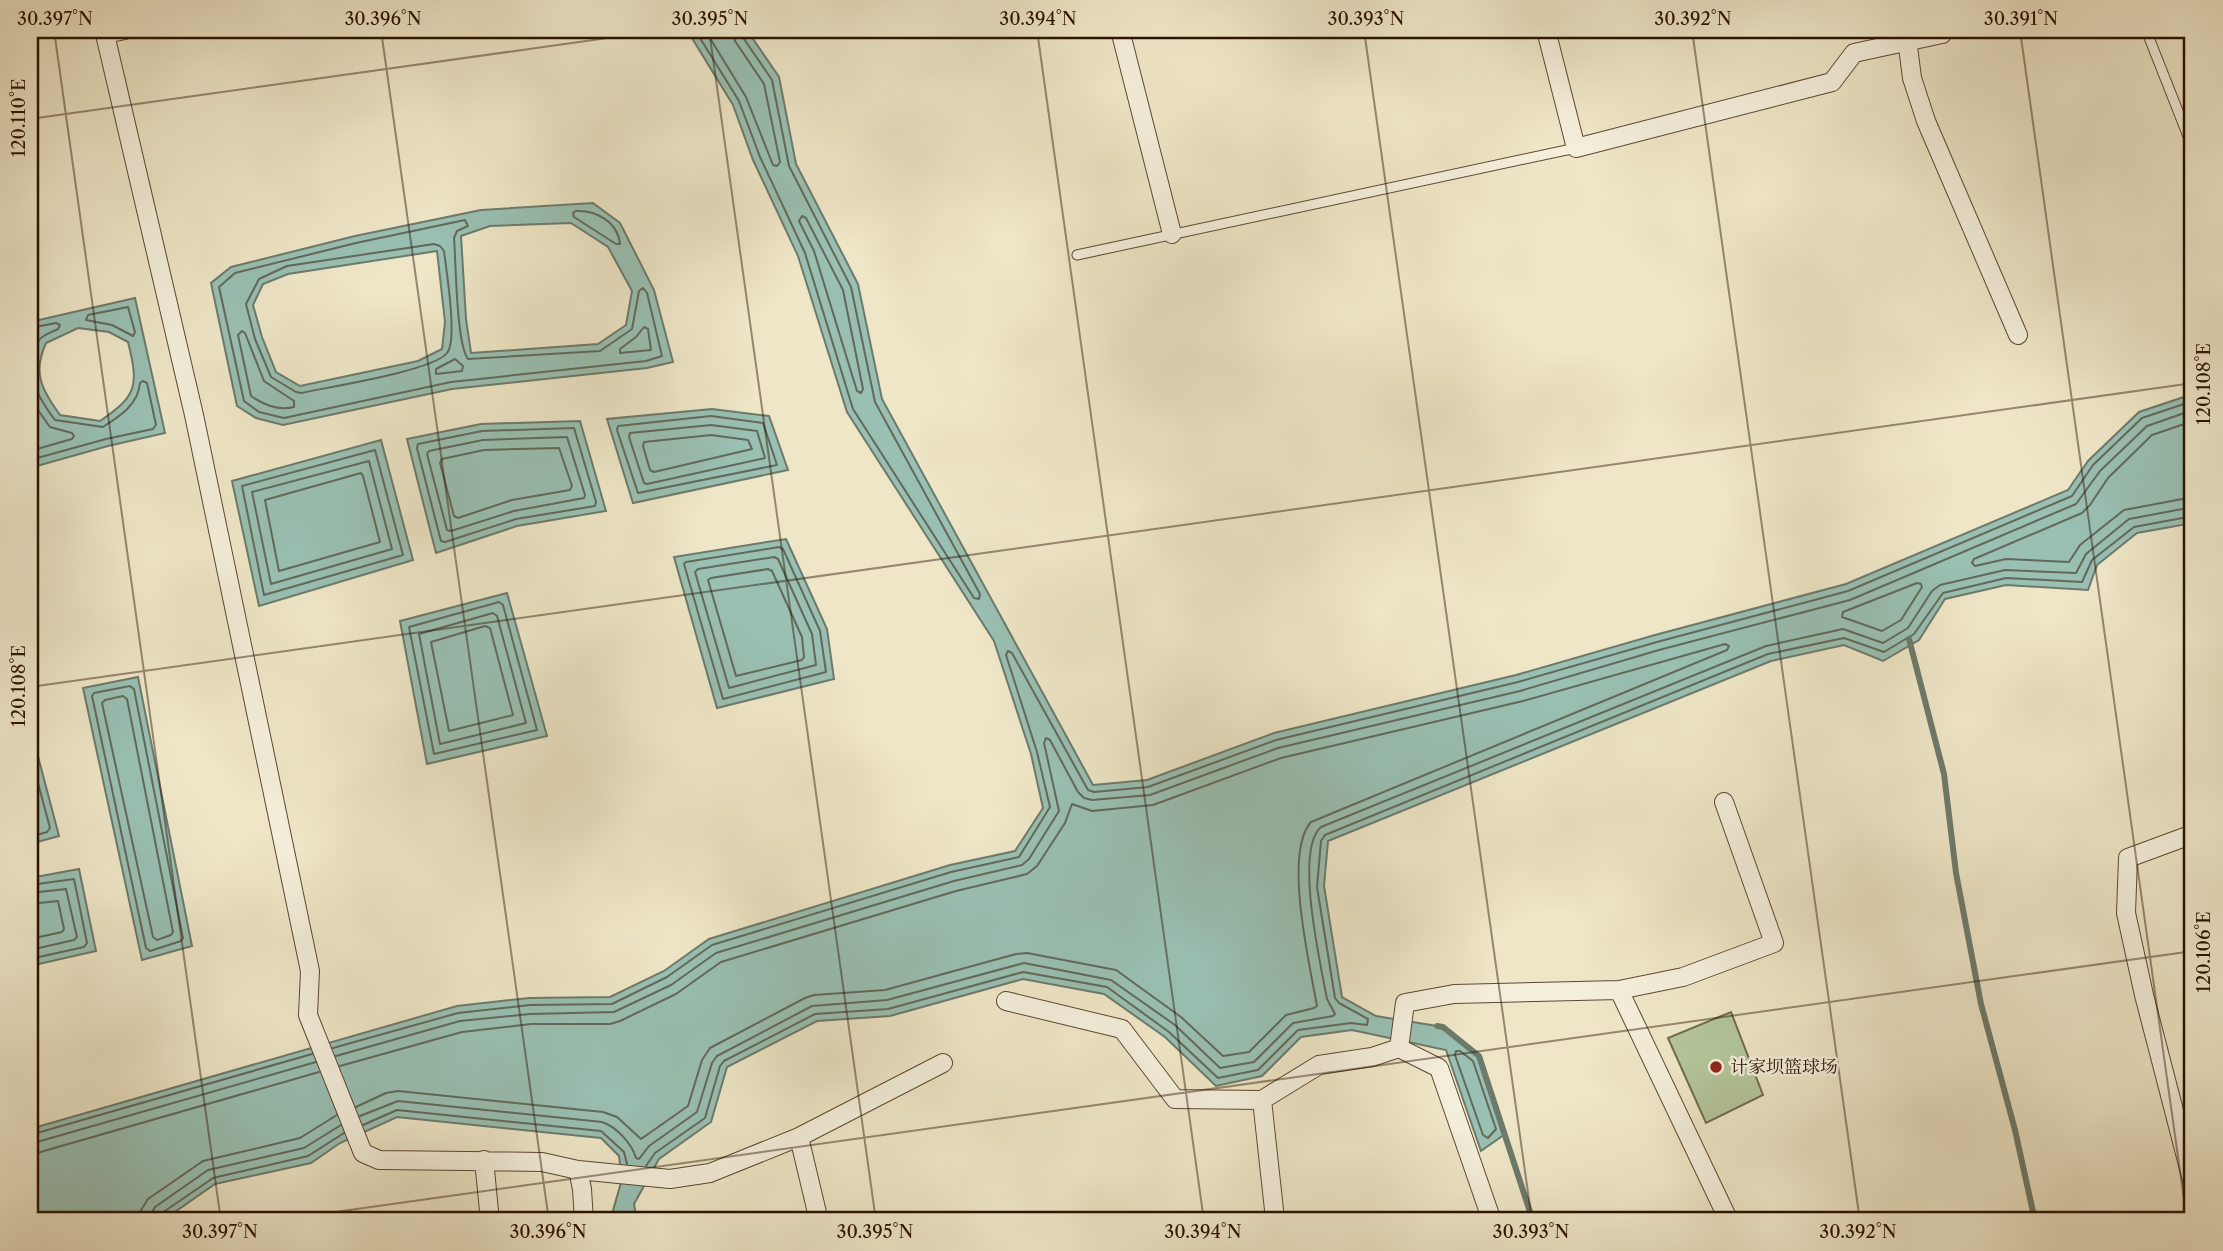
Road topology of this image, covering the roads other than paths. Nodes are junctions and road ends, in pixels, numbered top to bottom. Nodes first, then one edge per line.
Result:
1 (125, 30) edge
2 (1120, 30) edge
3 (1546, 30) edge
4 (1944, 30) edge
5 (2146, 30) edge
6 (105, 32) edge
7 (1906, 36) edge
8 (1576, 148) junction
9 (2193, 149) edge
10 (1172, 234) junction
11 (1077, 255) dead end
12 (2018, 335) dead end
13 (1724, 802) dead end
14 (2193, 834) edge
15 (1619, 990) junction
16 (1006, 1001) dead end
17 (1399, 1048) junction
18 (943, 1063) dead end
19 (1262, 1100) junction
20 (800, 1137) junction
21 (484, 1160) junction
22 (578, 1170) junction
23 (2193, 1184) edge
24 (490, 1221) edge
25 (584, 1221) edge
26 (820, 1221) edge
27 (1276, 1221) edge
28 (1492, 1221) edge
29 (1729, 1221) edge

1 - 6 street
2 - 10 street
3 - 8 street
4 - 7 street
5 - 9 lane
6 - 21 street
7 - 8 street
7 - 12 street
8 - 10 lane
10 - 11 lane
13 - 15 street
14 - 23 street
15 - 17 street
15 - 29 street
16 - 19 street
17 - 19 street
17 - 28 street
18 - 20 street
19 - 27 street
20 - 22 street
20 - 26 street
21 - 22 street
21 - 24 street
22 - 25 street

